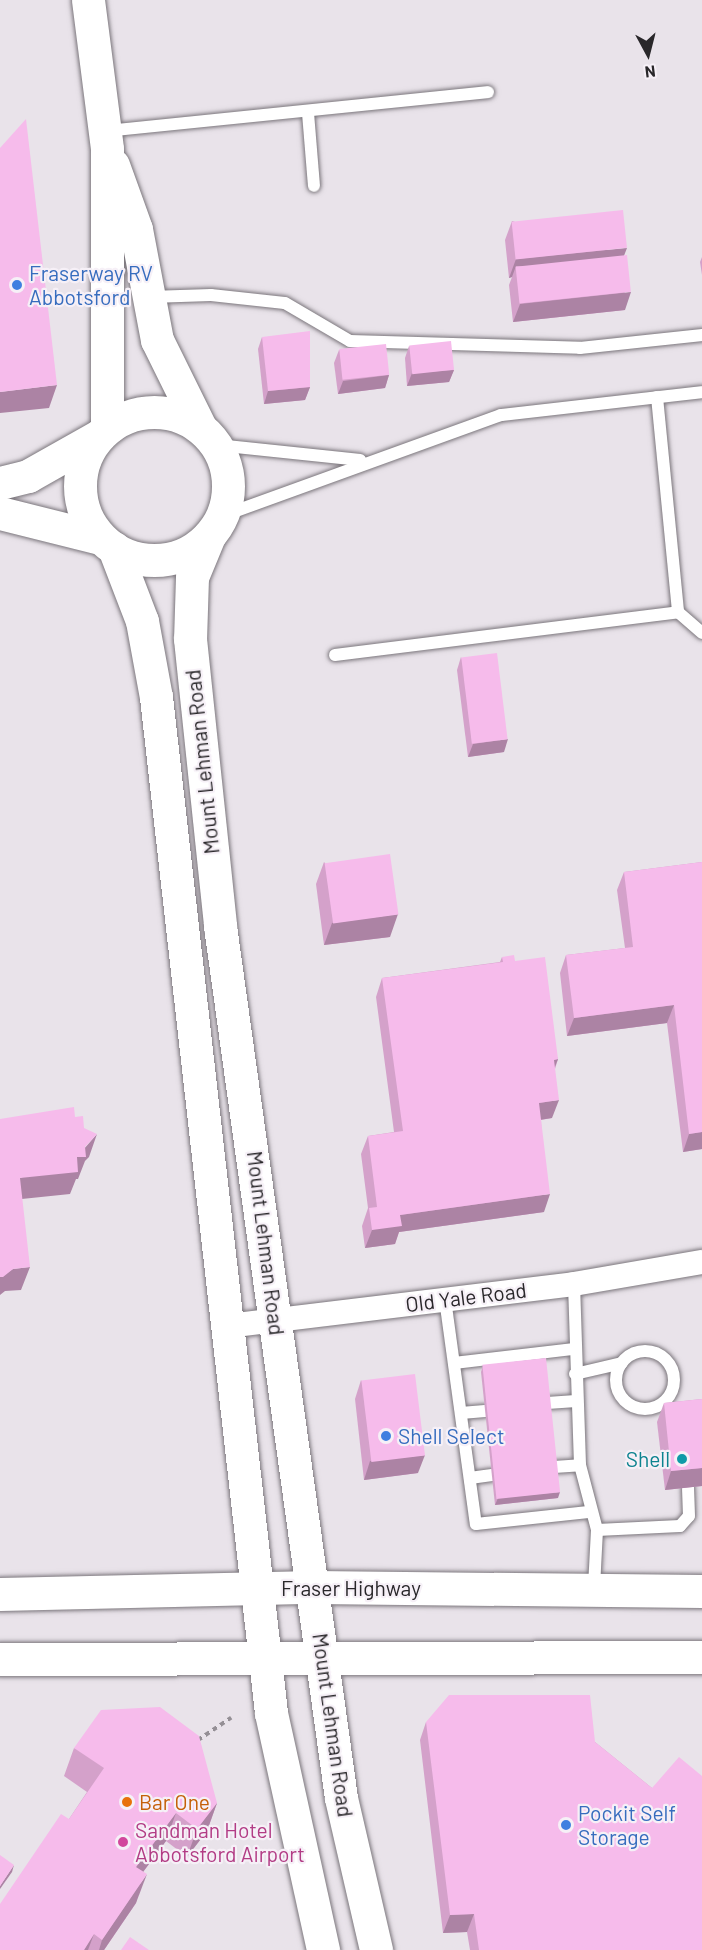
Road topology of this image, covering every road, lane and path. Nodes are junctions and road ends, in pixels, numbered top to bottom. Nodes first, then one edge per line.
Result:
1 (87, 0) edge
2 (488, 92) dead end
3 (308, 113) junction
4 (106, 140) junction
5 (314, 186) dead end
6 (149, 297) junction
7 (702, 335) edge
8 (702, 392) edge
9 (657, 398) junction
10 (103, 432) junction
11 (208, 436) junction
12 (368, 460) junction
13 (0, 483) edge
14 (0, 513) edge
15 (216, 526) junction
16 (107, 543) junction
17 (678, 612) junction
18 (702, 633) edge
19 (335, 655) dead end
20 (702, 1262) edge
21 (574, 1284) junction
22 (444, 1299) junction
23 (276, 1320) junction
24 (228, 1326) junction
25 (574, 1349) junction
26 (454, 1363) junction
27 (622, 1363) junction
28 (575, 1374) junction
29 (670, 1395) junction
30 (576, 1401) junction
31 (547, 1403) edge
32 (485, 1411) edge
33 (673, 1411) edge
34 (461, 1413) junction
35 (580, 1465) junction
36 (554, 1467) edge
37 (492, 1475) edge
38 (470, 1478) junction
39 (688, 1487) edge
40 (588, 1512) junction
41 (597, 1530) junction
42 (314, 1587) junction
43 (258, 1588) junction
44 (594, 1589) junction
45 (702, 1591) edge
46 (0, 1594) edge
47 (265, 1658) junction
48 (325, 1658) junction
49 (702, 1658) edge
50 (0, 1659) edge
51 (231, 1718) dead end
52 (192, 1743) edge
53 (322, 1950) edge
54 (376, 1950) edge

1 - 4 main road
2 - 3 lane
3 - 4 lane
3 - 5 lane
4 - 6 main road
4 - 10 main road
6 - 7 lane
6 - 11 main road
8 - 9 lane
9 - 12 lane
9 - 17 lane
10 - 11 main road
10 - 13 main road
10 - 16 main road
11 - 12 lane
11 - 15 main road
12 - 15 lane
14 - 16 main road
15 - 16 main road
15 - 23 main road, Mount Lehman Road
16 - 24 main road, Mount Lehman Road
17 - 18 lane
17 - 19 lane
20 - 21 street, Old Yale Road
21 - 22 street, Old Yale Road
21 - 25 lane
22 - 23 street, Old Yale Road
22 - 26 lane
23 - 24 street, Old Yale Road
23 - 42 main road, Mount Lehman Road
24 - 43 main road, Mount Lehman Road
25 - 26 lane
25 - 28 lane
26 - 34 lane
27 - 28 lane
27 - 29 lane
27 - 29 lane
28 - 30 lane
29 - 33 lane
30 - 31 lane
30 - 35 lane
32 - 34 lane
34 - 38 lane
35 - 36 lane
35 - 40 lane
37 - 38 lane
38 - 40 lane
39 - 41 lane
40 - 41 lane
41 - 44 lane
42 - 43 main road, Fraser Highway
42 - 44 main road, Fraser Highway
42 - 48 main road, Mount Lehman Road
43 - 46 main road, Fraser Highway
43 - 47 main road, Mount Lehman Road
44 - 45 main road, Fraser Highway
47 - 48 main road
47 - 50 main road
47 - 53 main road, Mount Lehman Road
48 - 49 main road
48 - 54 main road, Mount Lehman Road
51 - 52 path

